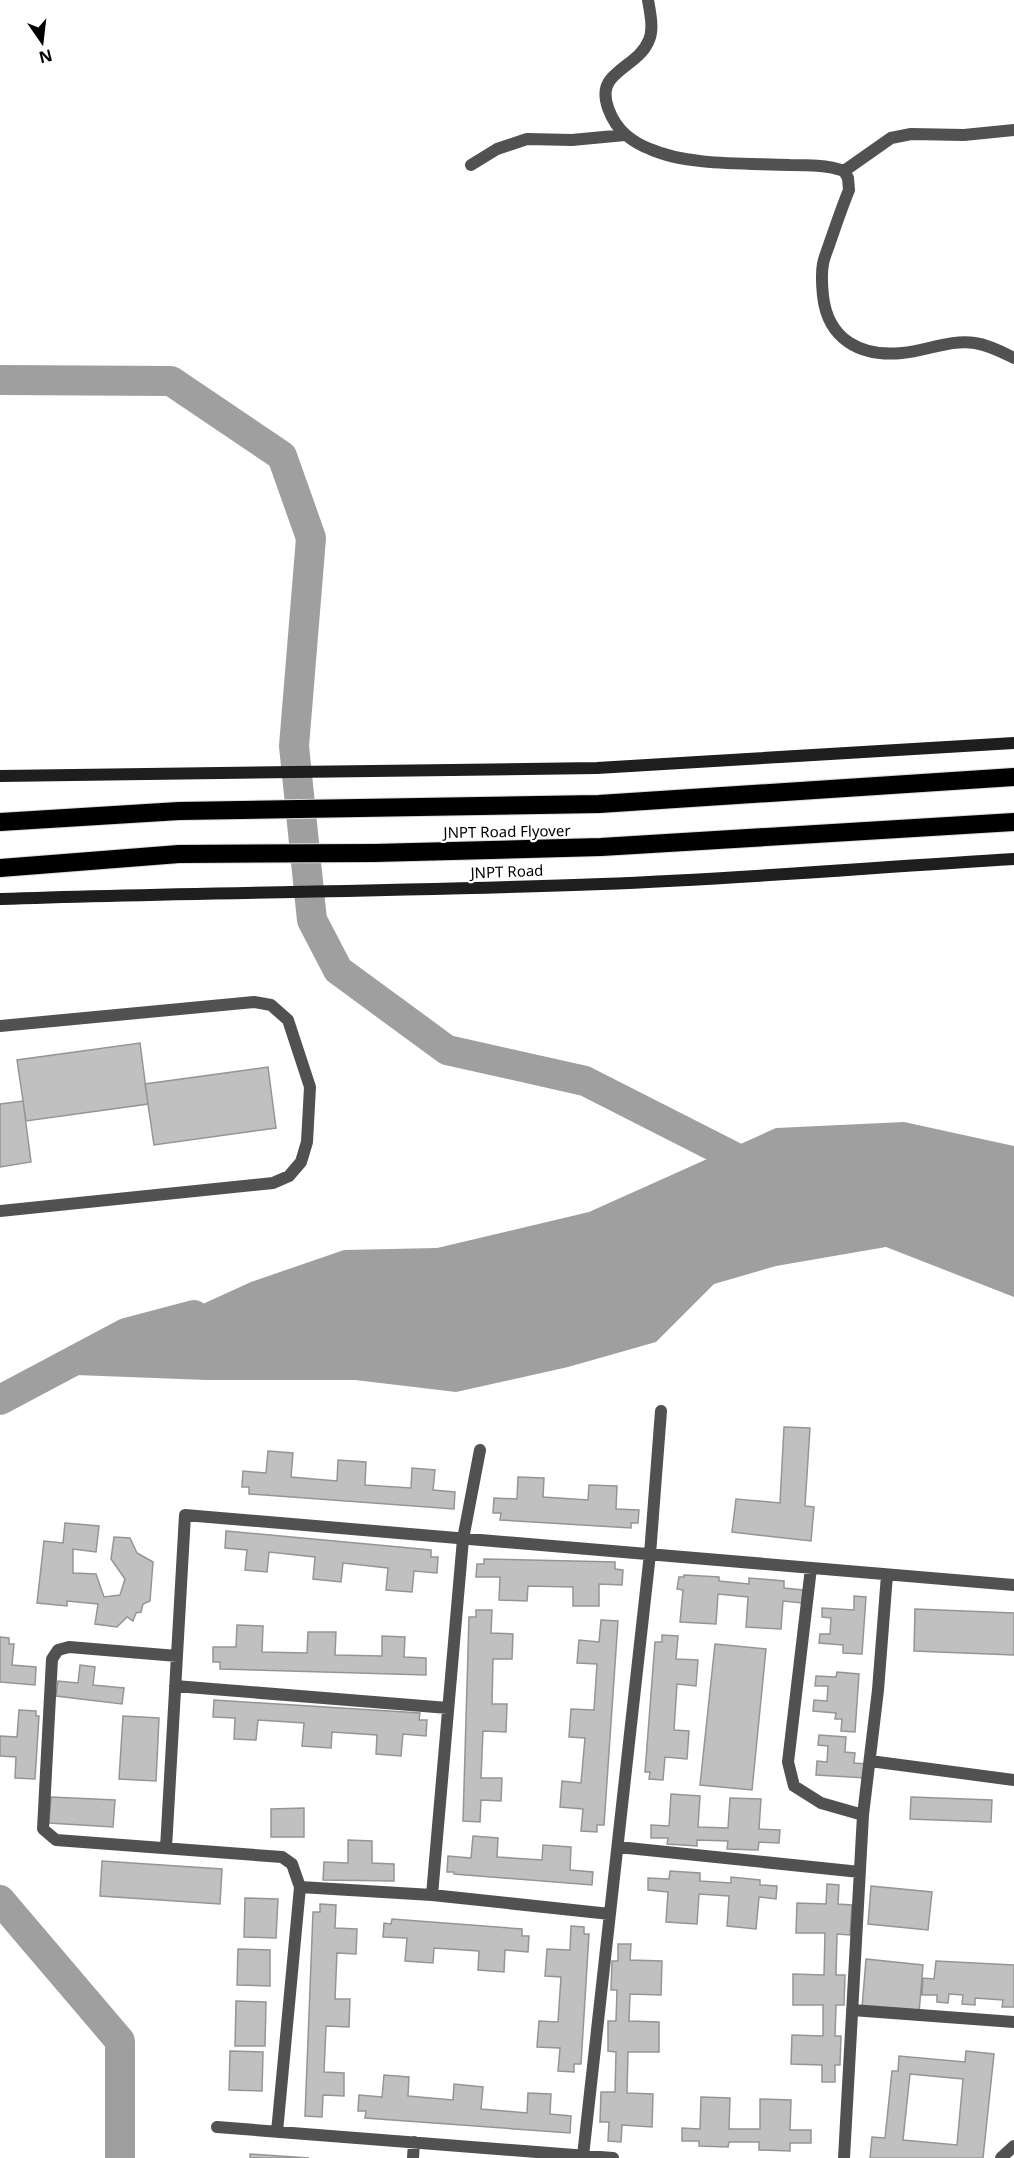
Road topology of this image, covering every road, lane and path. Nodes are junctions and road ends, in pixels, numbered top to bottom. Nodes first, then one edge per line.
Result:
1 (648, 0) edge
2 (1014, 130) edge
3 (625, 135) junction
4 (471, 165) dead end
5 (844, 171) junction
6 (1014, 358) edge
7 (1014, 743) edge
8 (0, 776) edge
9 (1014, 777) edge
10 (0, 822) edge
11 (1014, 822) edge
12 (1014, 859) edge
13 (0, 868) edge
14 (0, 899) edge
15 (0, 1026) edge
16 (0, 1211) edge
17 (661, 1411) dead end
18 (480, 1450) dead end
19 (463, 1539) junction
20 (650, 1554) junction
21 (811, 1568) junction
22 (887, 1575) junction
23 (1014, 1585) edge
24 (177, 1656) junction
25 (176, 1686) junction
26 (448, 1708) junction
27 (870, 1761) junction
28 (1014, 1780) edge
29 (863, 1815) junction
30 (618, 1847) junction
31 (166, 1848) junction
32 (860, 1872) junction
33 (300, 1887) junction
34 (432, 1895) junction
35 (610, 1914) junction
36 (852, 2010) junction
37 (1014, 2022) edge
38 (217, 2127) dead end
39 (277, 2132) junction
40 (414, 2142) junction
41 (1014, 2146) edge
42 (583, 2156) junction
43 (413, 2158) edge
44 (613, 2158) edge
45 (844, 2158) edge
46 (1001, 2158) edge

1 - 3 street
2 - 5 street
3 - 4 street
3 - 5 street
5 - 6 street
7 - 8 street
9 - 10 highway, JNPT Road Flyover
11 - 13 highway, JNPT Road Flyover
12 - 14 street, JNPT Road
15 - 16 street
17 - 20 street
18 - 19 street
19 - 20 street
19 - 24 street
19 - 26 street
20 - 21 street
20 - 30 street
21 - 22 street
21 - 29 street
22 - 23 street
22 - 27 street
24 - 25 street
24 - 31 street
25 - 26 street
25 - 31 street
26 - 34 street
27 - 28 street
27 - 29 street
29 - 32 street
30 - 32 street
30 - 35 street
31 - 33 street
32 - 36 street
33 - 34 street
33 - 39 street
34 - 35 street
35 - 42 street
36 - 37 street
36 - 45 street
38 - 39 street
39 - 40 street
40 - 42 street
40 - 43 street
41 - 46 street
42 - 44 street

